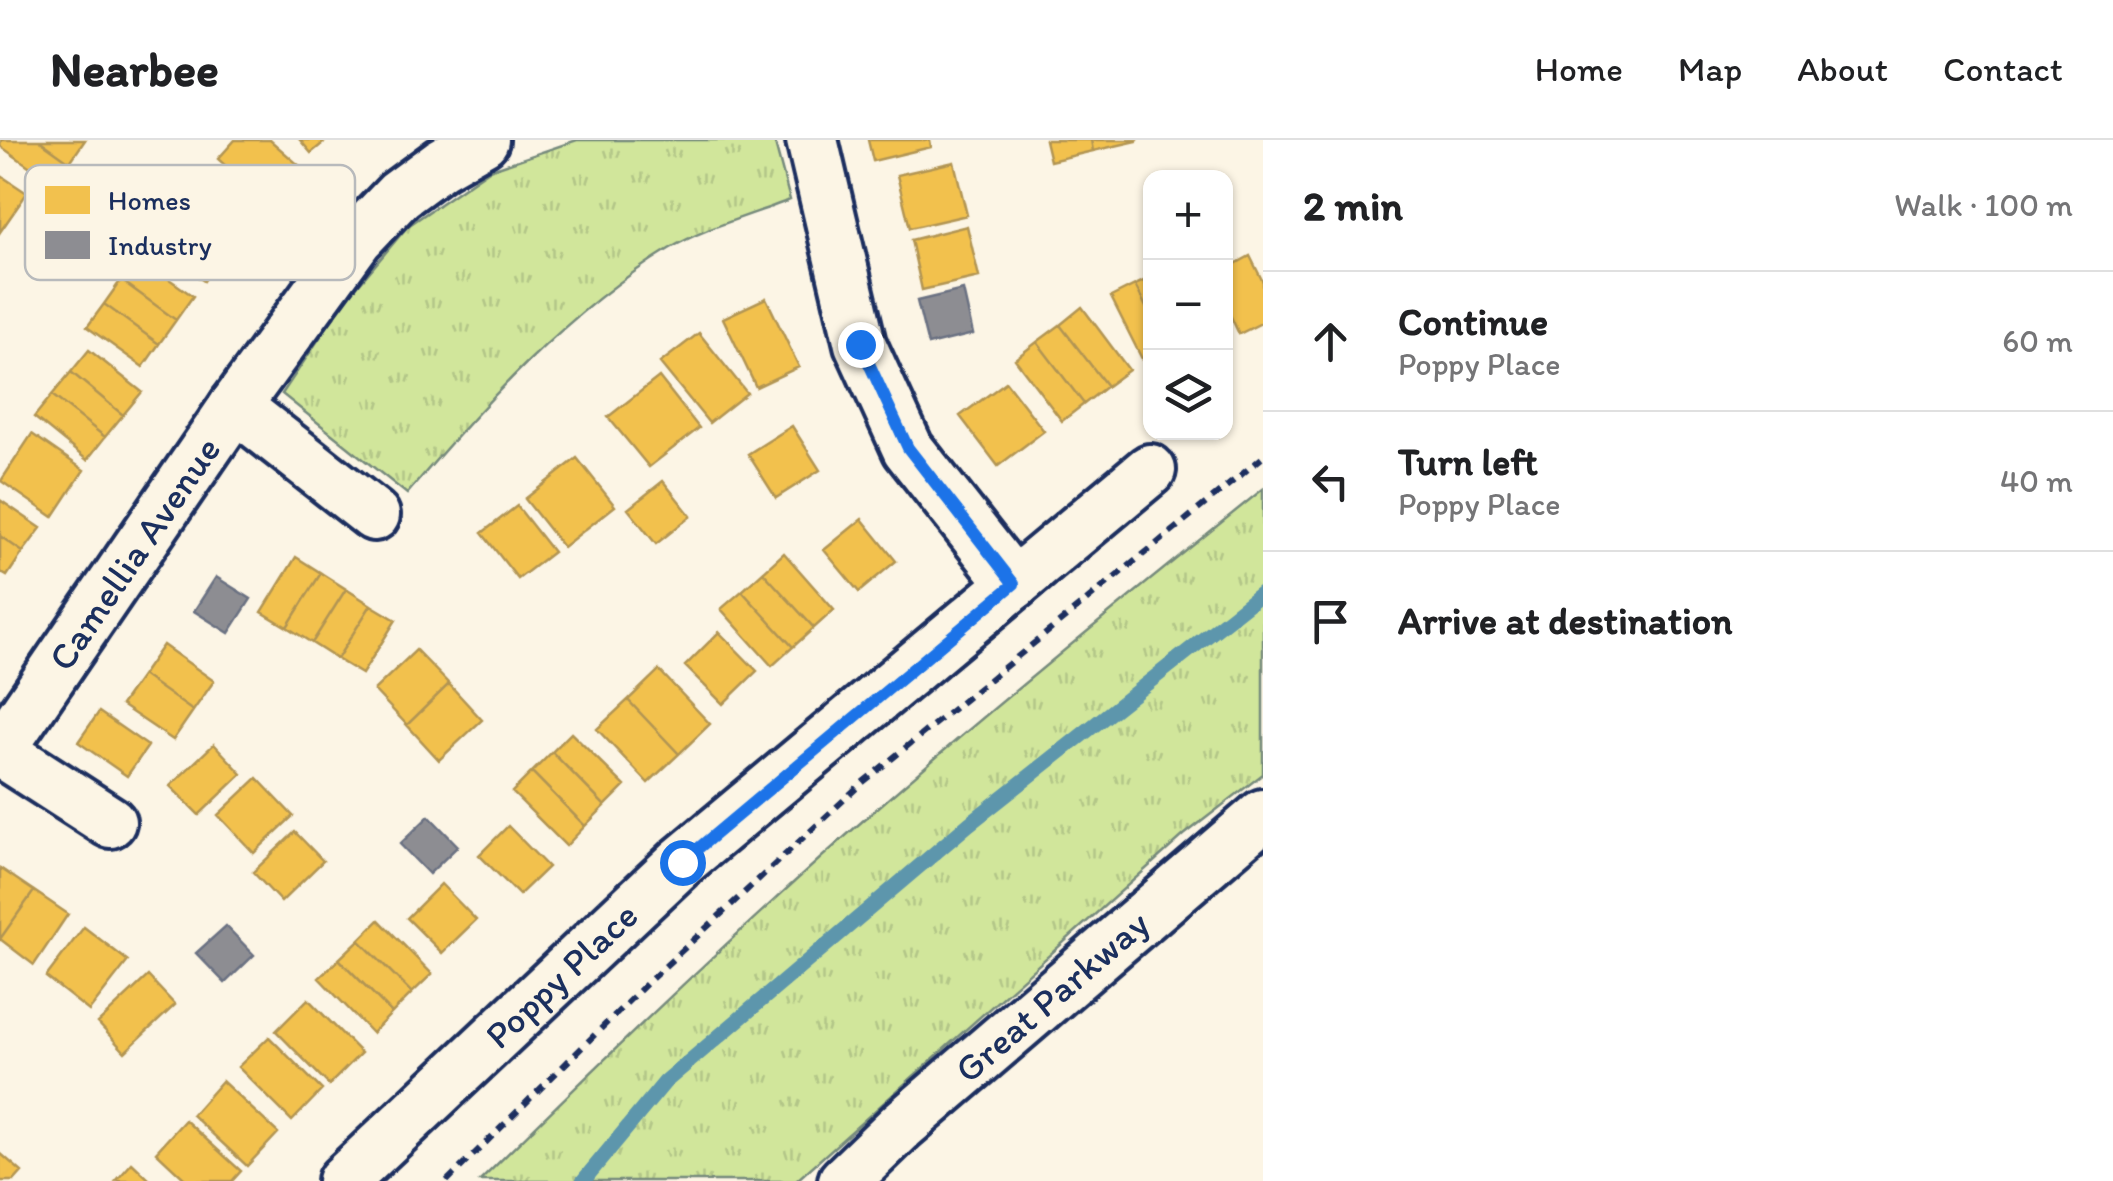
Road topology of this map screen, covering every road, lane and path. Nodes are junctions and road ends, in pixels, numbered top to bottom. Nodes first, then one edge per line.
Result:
1 (483, 140) edge
2 (812, 140) edge
3 (355, 242) edge
4 (327, 280) edge
5 (235, 406) junction
6 (1263, 457) edge
7 (1150, 470) dead end
8 (374, 515) dead end
9 (1014, 584) junction
10 (0, 750) edge
11 (1263, 816) edge
12 (110, 822) dead end
13 (342, 1181) edge
14 (446, 1181) edge
15 (844, 1181) edge

1 - 3 street, Camellia Avenue
2 - 9 street
4 - 5 street, Camellia Avenue
5 - 8 street, Camellia Avenue
5 - 10 street, Camellia Avenue
6 - 14 path
7 - 9 street, Poppy Place
9 - 13 street, Poppy Place
10 - 12 street, Camellia Avenue
11 - 15 street, Great Parkway

